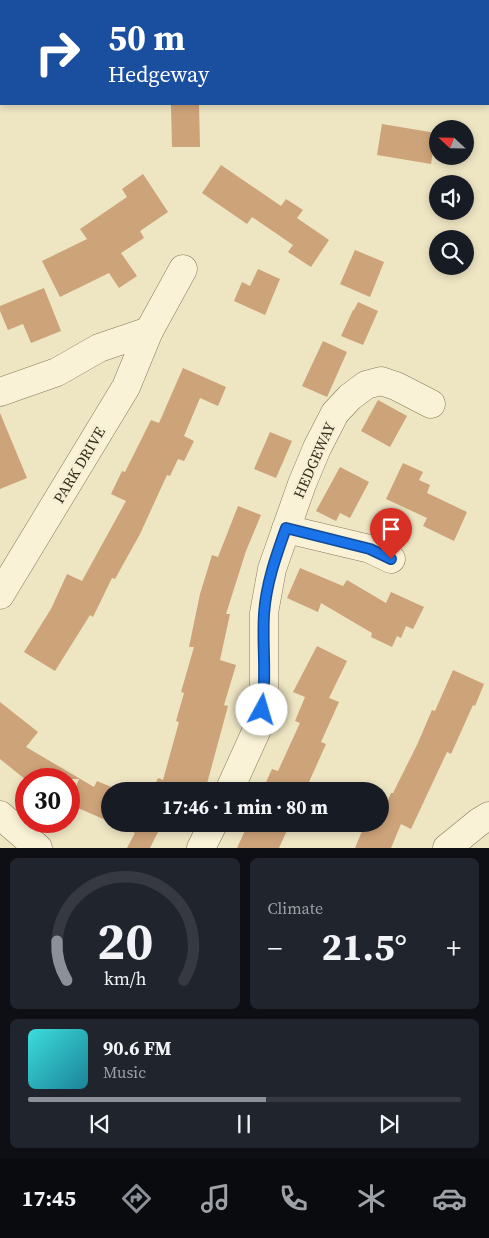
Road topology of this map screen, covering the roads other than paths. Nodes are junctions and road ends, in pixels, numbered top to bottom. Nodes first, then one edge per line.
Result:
1 (184, 269) dead end
2 (149, 331) junction
3 (0, 392) edge
4 (432, 404) dead end
5 (286, 528) junction
6 (391, 559) dead end
7 (0, 595) edge
8 (233, 782) edge
9 (0, 815) edge
10 (489, 816) edge
11 (209, 832) edge
12 (38, 848) edge
13 (201, 848) edge
14 (447, 848) edge

1 - 2 street, PARK DRIVE
2 - 3 street
2 - 7 street, PARK DRIVE
4 - 5 street, HEDGEWAY
5 - 6 street
5 - 8 street, HEDGEWAY
9 - 12 street
10 - 14 street
11 - 13 street

